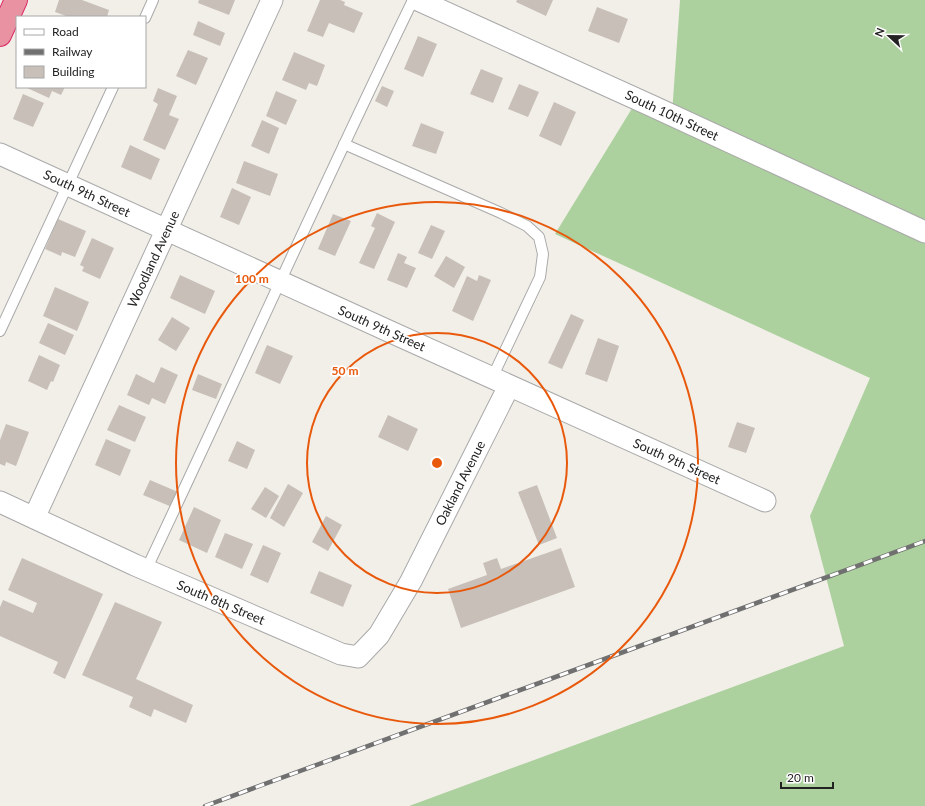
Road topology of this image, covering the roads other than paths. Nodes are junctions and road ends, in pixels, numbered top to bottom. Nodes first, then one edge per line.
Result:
1 (16, 0) edge
2 (153, 0) edge
3 (272, 0) edge
4 (413, 0) edge
5 (418, 0) edge
6 (146, 16) edge
7 (0, 35) edge
8 (113, 88) edge
9 (344, 144) junction
10 (0, 154) edge
11 (67, 184) junction
12 (166, 230) junction
13 (925, 232) edge
14 (280, 282) junction
15 (0, 331) edge
16 (500, 382) junction
17 (765, 501) dead end
18 (0, 502) edge
19 (34, 518) junction
20 (146, 570) junction
21 (411, 581) joint

1 - 7 highway
2 - 6 lane
3 - 12 street, Woodland Avenue
4 - 9 lane
5 - 13 street, South 10th Street
8 - 11 lane
9 - 14 lane
9 - 16 lane
10 - 11 street, South 9th Street
11 - 12 street, South 9th Street
11 - 15 lane
12 - 14 street, South 9th Street
12 - 19 street, Woodland Avenue
14 - 16 street, South 9th Street
14 - 20 lane
16 - 17 street, South 9th Street
16 - 21 street, Oakland Avenue
18 - 19 street, South 8th Street
19 - 20 street, South 8th Street
20 - 21 street, South 8th Street

